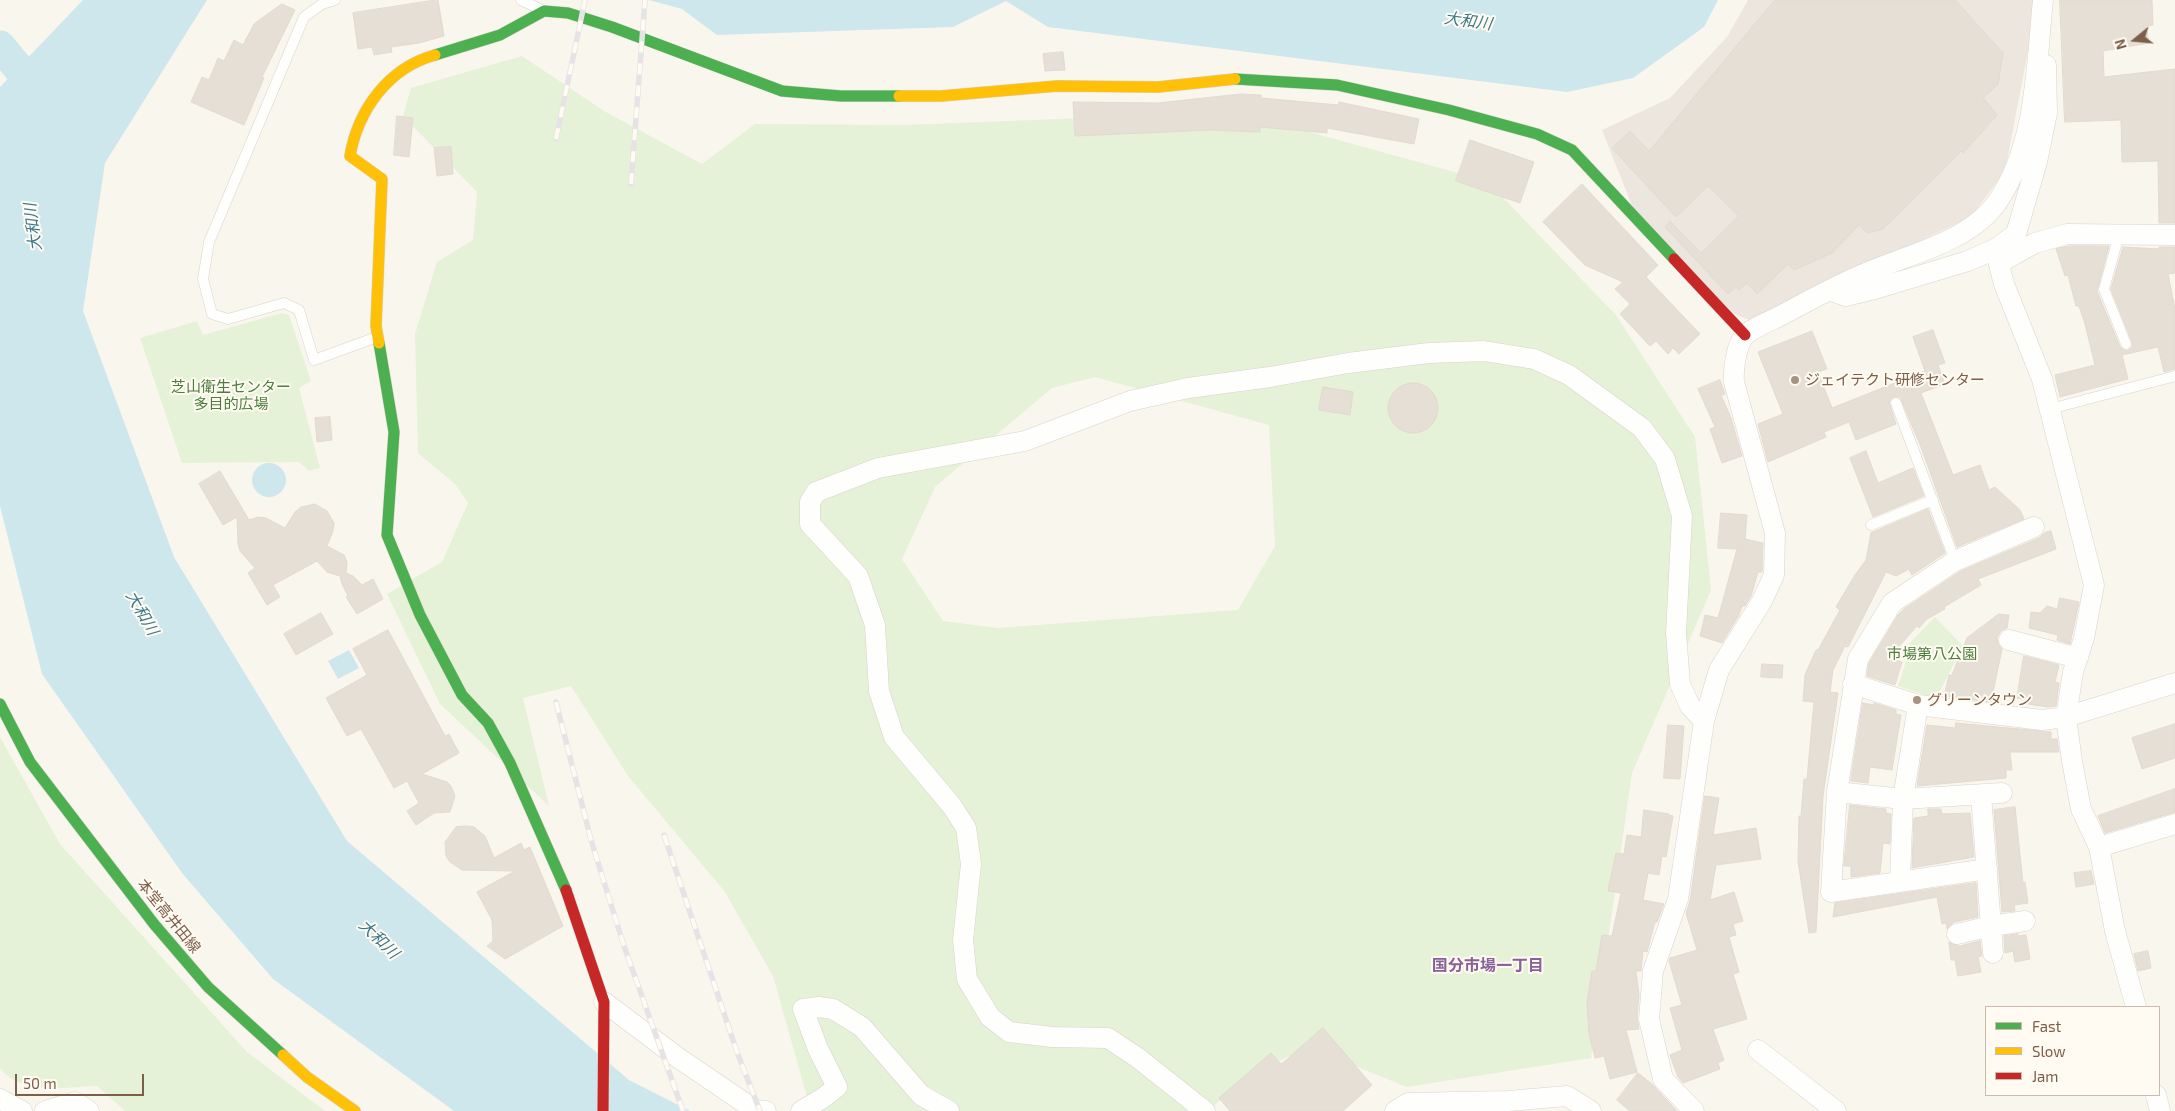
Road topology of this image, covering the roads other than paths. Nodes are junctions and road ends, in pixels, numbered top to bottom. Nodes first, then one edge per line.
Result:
1 (335, 0) edge
2 (521, 0) edge
3 (2044, 0) edge
4 (544, 11) junction
5 (2119, 235) junction
6 (2175, 235) edge
7 (1997, 256) junction
8 (1829, 290) junction
9 (1745, 335) junction
10 (378, 337) junction
11 (2126, 344) dead end
12 (2175, 376) edge
13 (1896, 402) dead end
14 (2050, 409) junction
15 (1933, 500) junction
16 (1871, 525) dead end
17 (2034, 527) dead end
18 (1955, 561) junction
19 (2009, 640) dead end
20 (2078, 658) junction
21 (2175, 683) edge
22 (1853, 684) junction
23 (0, 704) edge
24 (1918, 705) junction
25 (2066, 717) junction
26 (1704, 721) junction
27 (1837, 792) junction
28 (2002, 794) dead end
29 (1981, 795) junction
30 (1903, 799) junction
31 (2175, 824) edge
32 (2099, 847) junction
33 (1986, 869) junction
34 (1900, 882) junction
35 (2025, 921) dead end
36 (1991, 926) junction
37 (1957, 934) dead end
38 (1993, 954) dead end
39 (2136, 1006) edge
40 (604, 1009) junction
41 (1758, 1050) dead end
42 (2156, 1096) edge
43 (0, 1099) edge
44 (22, 1111) edge
45 (45, 1111) edge
46 (89, 1111) edge
47 (355, 1111) edge
48 (603, 1111) edge
49 (766, 1111) edge
50 (801, 1111) edge
51 (949, 1111) edge
52 (1205, 1111) edge
53 (1396, 1111) edge
54 (1590, 1111) edge
55 (1694, 1111) edge
56 (1836, 1111) edge
57 (2160, 1111) edge

1 - 10 lane
2 - 4 lane
3 - 7 street
3 - 8 street
4 - 9 street
4 - 10 street
5 - 6 street
5 - 7 street
5 - 11 lane
7 - 8 street
7 - 14 street
8 - 9 street
9 - 26 street
10 - 40 street
12 - 14 lane
13 - 15 lane
14 - 20 street
15 - 16 lane
15 - 18 lane
17 - 18 street
18 - 22 street
19 - 20 street
20 - 25 street
21 - 25 street
22 - 24 street
22 - 27 street
23 - 47 street, 本堂高井田線
24 - 25 street
24 - 30 street
25 - 32 street
26 - 52 street
26 - 55 street
27 - 30 street
27 - 34 street
28 - 29 street
29 - 30 street
29 - 33 street
30 - 34 street
31 - 32 street
32 - 39 street
33 - 34 street
33 - 36 street
35 - 36 street
36 - 37 street
36 - 38 street
40 - 48 street
40 - 49 street
41 - 56 street
42 - 57 street
43 - 44 street
45 - 46 street
50 - 51 street
53 - 54 street

